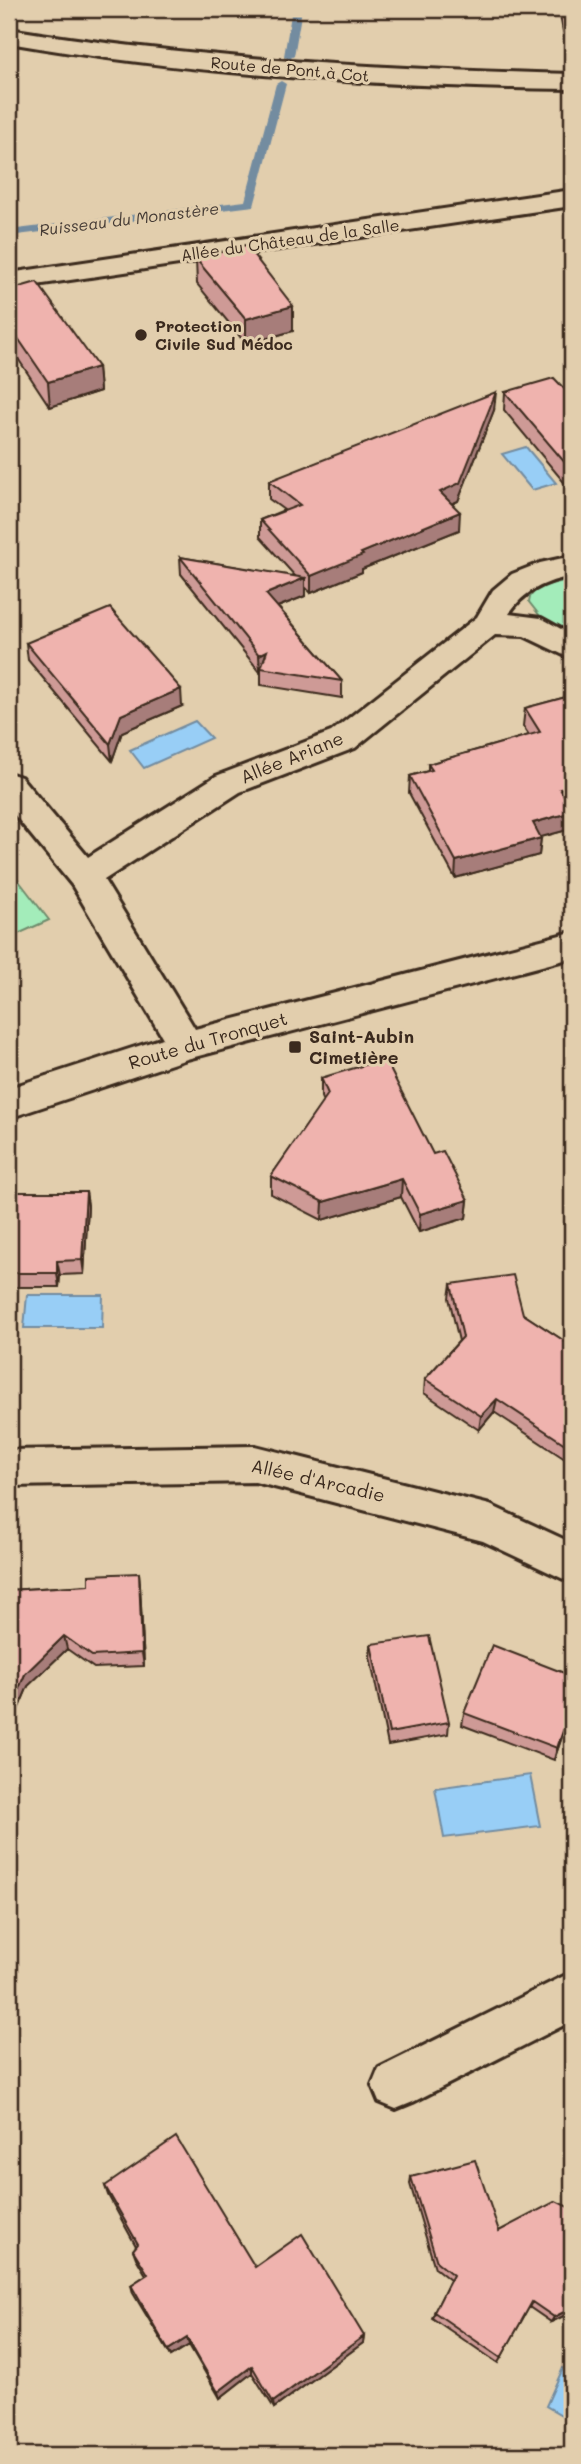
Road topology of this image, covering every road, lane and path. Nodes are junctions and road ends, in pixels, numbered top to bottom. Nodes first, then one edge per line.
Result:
1 (9, 36) edge
2 (572, 82) edge
3 (572, 198) edge
4 (9, 281) edge
5 (572, 566) edge
6 (488, 624) junction
7 (572, 648) edge
8 (9, 785) edge
9 (84, 876) junction
10 (572, 945) edge
11 (186, 1045) junction
12 (9, 1103) edge
13 (9, 1468) edge
14 (572, 1564) edge
15 (572, 1996) edge
16 (396, 2085) dead end

1 - 2 street, Route de Pont à Cot
3 - 4 street, Allée du Château de la Salle
5 - 6 street, Allée Ariane
6 - 7 street
6 - 9 street, Allée Ariane
8 - 9 street
9 - 11 street
10 - 11 street, Route du Tronquet
11 - 12 street, Route du Tronquet
13 - 14 street, Allée d'Arcadie
15 - 16 street

